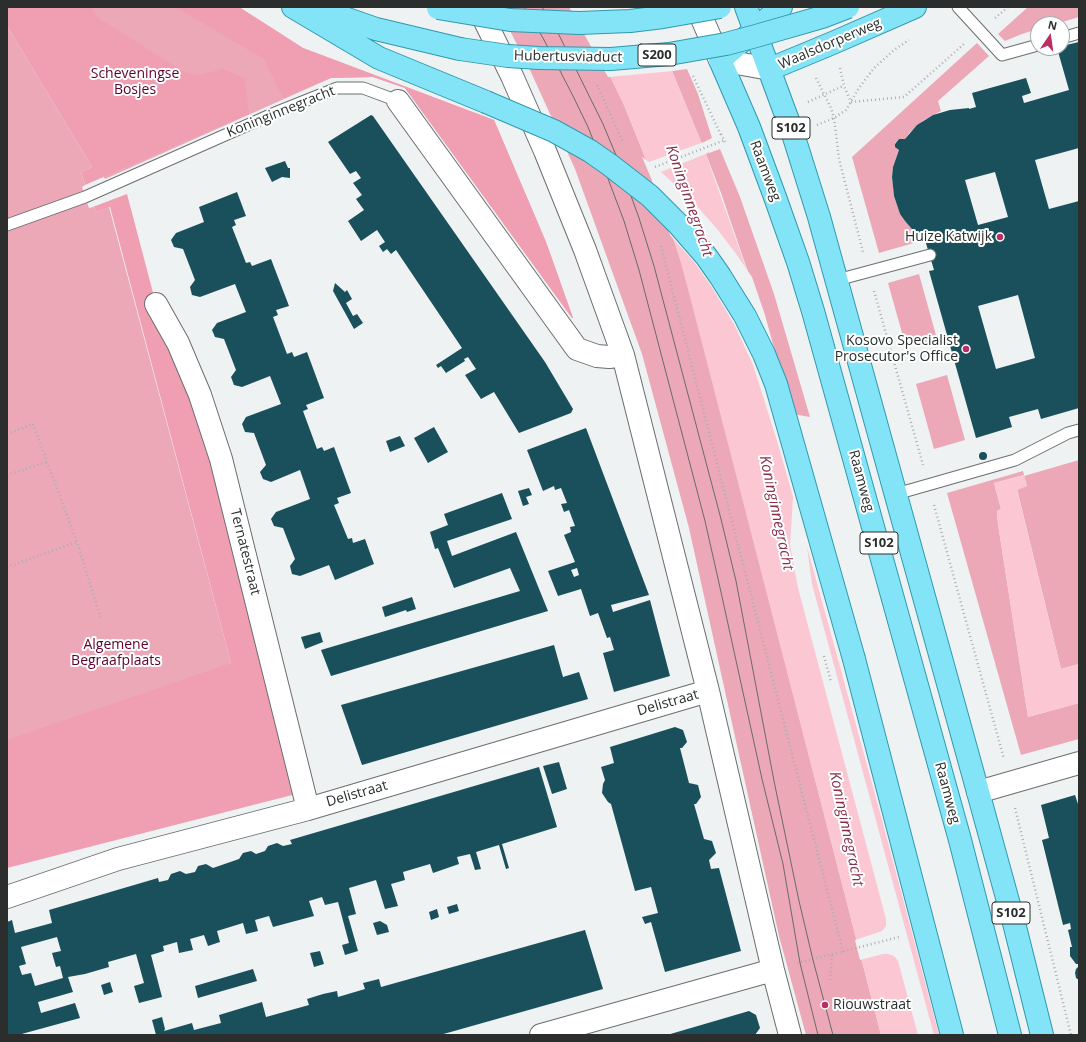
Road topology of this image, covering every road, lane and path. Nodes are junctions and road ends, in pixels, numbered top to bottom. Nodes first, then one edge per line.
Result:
1 (293, 7) edge
2 (312, 7) edge
3 (478, 7) edge
4 (663, 7) edge
5 (697, 7) edge
6 (720, 7) edge
7 (746, 7) edge
8 (782, 7) edge
9 (848, 7) edge
10 (958, 7) edge
11 (1008, 7) edge
12 (436, 8) edge
13 (903, 9) edge
14 (630, 21) junction
15 (755, 29) junction
16 (980, 30) junction
17 (913, 37) dead end
18 (836, 42) junction
19 (1030, 47) edge
20 (720, 60) junction
21 (770, 69) junction
22 (596, 83) dead end
23 (844, 86) junction
24 (824, 95) dead end
25 (398, 102) joint
26 (851, 102) junction
27 (625, 145) dead end
28 (707, 147) dead end
29 (648, 169) dead end
30 (7, 225) edge
31 (659, 238) dead end
32 (930, 254) dead end
33 (869, 271) junction
34 (836, 280) junction
35 (156, 304) dead end
36 (623, 355) junction
37 (1079, 430) edge
38 (7, 434) edge
39 (47, 462) junction
40 (7, 476) edge
41 (929, 485) junction
42 (896, 494) junction
43 (77, 542) junction
44 (7, 568) edge
45 (102, 619) dead end
46 (708, 691) junction
47 (1079, 763) edge
48 (1009, 784) junction
49 (978, 792) junction
50 (308, 809) junction
51 (7, 896) edge
52 (900, 937) dead end
53 (843, 952) junction
54 (832, 955) junction
55 (773, 970) junction
56 (830, 980) dead end
57 (541, 1035) edge
58 (790, 1035) edge
59 (952, 1035) edge
60 (1010, 1035) edge
61 (1042, 1035) edge
62 (1071, 1035) edge

1 - 59 main road, bridge
2 - 9 main road, Hubertusviaduct / S200, bridge
3 - 36 street
4 - 14 main road, bridge
5 - 20 street, Raamweg / S102
6 - 14 main road, bridge
7 - 15 main road, S102
8 - 15 main road
10 - 16 lane
11 - 16 path
12 - 14 main road, bridge
13 - 18 main road, Waalsdorperweg
15 - 20 main road
15 - 21 main road, S102
16 - 19 lane
16 - 26 path
17 - 26 path
18 - 21 main road, Waalsdorperweg
18 - 23 path
20 - 21 street, Waalsdorperweg
20 - 60 main road, Raamweg / S102
21 - 34 main road, S102
22 - 27 path
23 - 24 path
23 - 26 path
25 - 30 lane, Koninginnegracht
25 - 36 street, Koninginnegracht
26 - 33 path
28 - 29 path
31 - 53 path
32 - 33 lane
33 - 34 lane
33 - 41 path
34 - 42 main road, S102
35 - 50 street, Ternatestraat
36 - 46 street
37 - 41 lane
38 - 39 path
39 - 40 path
39 - 43 path
41 - 42 lane
41 - 48 path
42 - 49 main road, S102
43 - 44 path
43 - 45 path
46 - 50 street, Delistraat
46 - 55 street
47 - 48 street
48 - 49 street
48 - 62 path
49 - 61 main road, S102
50 - 51 street, Delistraat
52 - 53 path
53 - 54 path
54 - 55 path
54 - 56 path
55 - 57 street
55 - 58 street

